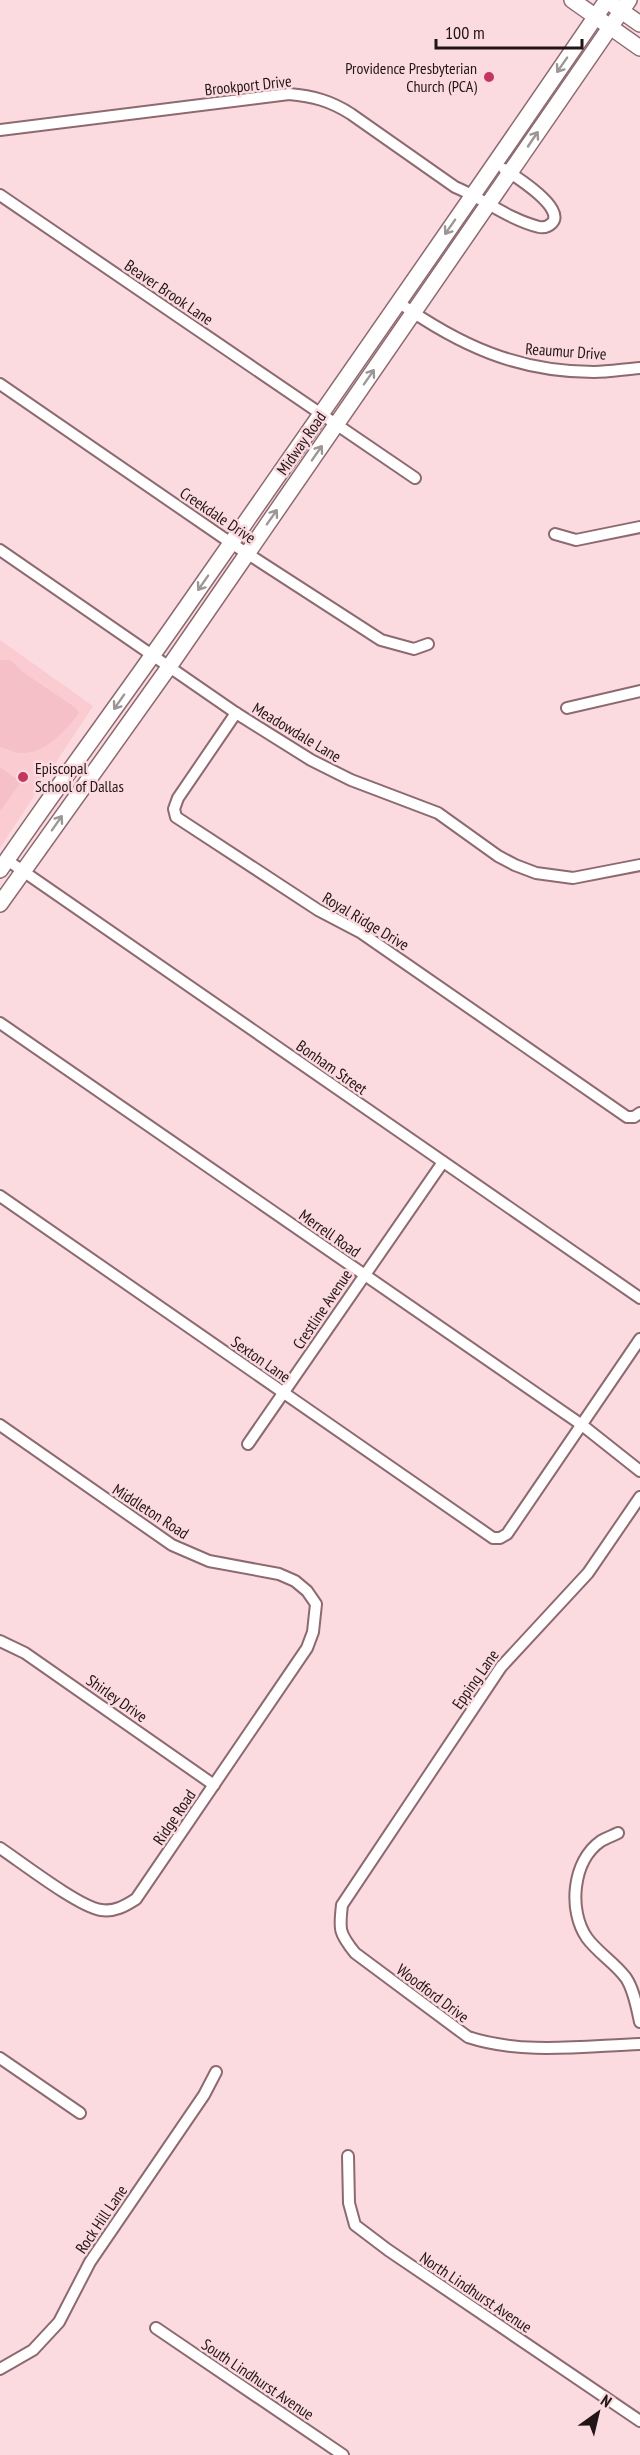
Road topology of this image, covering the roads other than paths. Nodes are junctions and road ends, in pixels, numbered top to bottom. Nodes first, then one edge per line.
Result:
1 (572, 0) edge
2 (606, 0) edge
3 (625, 5) edge
4 (596, 17) junction
5 (640, 24) edge
6 (610, 27) junction
7 (640, 48) edge
8 (0, 130) edge
9 (494, 162) junction
10 (510, 172) junction
11 (473, 194) junction
12 (0, 195) edge
13 (488, 204) junction
14 (398, 302) junction
15 (413, 313) junction
16 (640, 368) edge
17 (0, 384) edge
18 (320, 414) junction
19 (336, 425) junction
20 (415, 478) dead end
21 (640, 527) edge
22 (555, 534) dead end
23 (231, 543) junction
24 (0, 550) edge
25 (247, 553) junction
26 (428, 644) dead end
27 (153, 655) junction
28 (169, 666) junction
29 (640, 691) edge
30 (567, 708) dead end
31 (236, 712) junction
32 (4, 865) edge
33 (640, 865) edge
34 (23, 871) junction
35 (0, 904) edge
36 (0, 1023) edge
37 (640, 1113) edge
38 (443, 1161) junction
39 (0, 1196) edge
40 (363, 1275) junction
41 (640, 1298) edge
42 (640, 1339) edge
43 (283, 1392) junction
44 (0, 1425) edge
45 (582, 1425) junction
46 (248, 1444) dead end
47 (640, 1472) edge
48 (640, 1497) edge
49 (316, 1618) joint
50 (0, 1641) edge
51 (214, 1785) junction
52 (618, 1833) dead end
53 (0, 1848) edge
54 (351, 1891) joint
55 (640, 2022) edge
56 (640, 2044) edge
57 (0, 2058) edge
58 (216, 2072) dead end
59 (80, 2113) dead end
60 (348, 2156) dead end
61 (156, 2328) dead end
62 (0, 2369) edge
63 (640, 2421) edge
64 (343, 2455) edge

1 - 4 main road
2 - 3 main road
2 - 4 main road, Midway Road
3 - 5 main road
3 - 6 main road, Midway Road
4 - 6 main road
4 -> 9 main road, Midway Road
6 - 7 main road
10 -> 6 main road, Midway Road
8 - 11 street, Brookport Drive
9 - 10 street
9 - 11 main road, Midway Road
10 - 13 main road, Midway Road
10 - 13 street, Brookport Drive
11 - 13 street, Brookport Drive
11 -> 14 main road, Midway Road
12 - 18 street, Beaver Brook Lane
13 - 15 main road, Midway Road
14 - 15 street, Reaumur Drive
14 - 18 main road, Midway Road
15 - 16 street, Reaumur Drive
19 -> 15 main road, Midway Road
17 - 23 street, Creekdale Drive
18 - 19 street, Beaver Brook Lane
18 - 23 main road, Midway Road
19 - 20 street, Beaver Brook Lane
25 -> 19 main road, Midway Road
21 - 22 street
23 - 25 street, Creekdale Drive
23 -> 27 main road, Midway Road
24 - 27 street, Meadowdale Lane
25 - 26 street, Creekdale Drive
25 - 28 main road, Midway Road
27 - 28 street, Meadowdale Lane
27 -> 32 main road, Midway Road
28 - 31 street, Meadowdale Lane
34 -> 28 main road, Midway Road
29 - 30 street
31 - 33 street, Meadowdale Lane
31 - 37 street, Royal Ridge Drive
32 - 34 street, Bonham Street
34 - 35 main road, Midway Road
34 - 38 street, Bonham Street
36 - 40 street, Merrell Road
38 - 40 street, Crestline Avenue
38 - 41 street, Bonham Street
39 - 43 street, Sexton Lane
40 - 43 street, Crestline Avenue
40 - 45 street, Merrell Road
42 - 45 street
43 - 45 street, Sexton Lane
43 - 46 street, Crestline Avenue
44 - 49 street, Middleton Road
45 - 47 street, Merrell Road
48 - 54 street, Epping Lane
49 - 51 street, Ridge Road
50 - 51 street, Shirley Drive
51 - 53 street, Ridge Road
52 - 55 street
54 - 56 street, Woodford Drive
57 - 59 street
58 - 62 street, Rock Hill Lane
60 - 63 street, North Lindhurst Avenue
61 - 64 street, South Lindhurst Avenue

